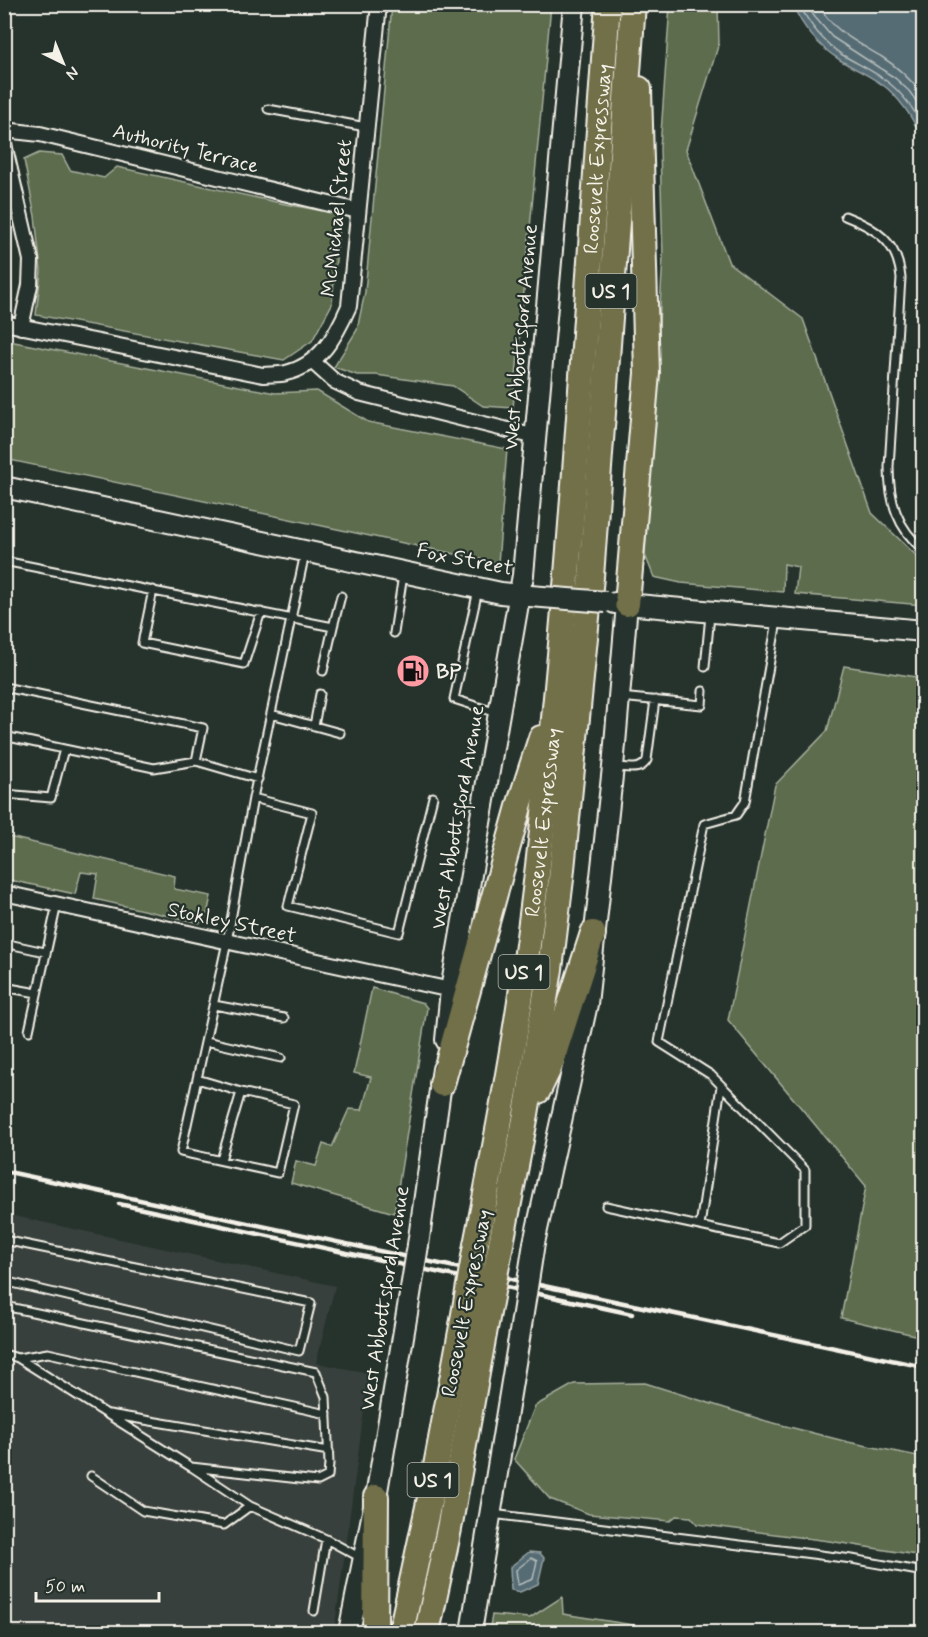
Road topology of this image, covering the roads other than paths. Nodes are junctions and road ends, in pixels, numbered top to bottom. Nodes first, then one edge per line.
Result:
1 (379, 4) edge
2 (574, 4) edge
3 (608, 4) edge
4 (633, 4) edge
5 (629, 40) junction
6 (268, 109) dead end
7 (366, 127) junction
8 (4, 129) edge
9 (4, 144) edge
10 (358, 211) junction
11 (845, 216) dead end
12 (4, 323) edge
13 (21, 327) junction
14 (313, 362) junction
15 (536, 437) junction
16 (4, 487) edge
17 (924, 550) edge
18 (306, 551) junction
19 (4, 561) edge
20 (404, 572) junction
21 (479, 588) junction
22 (153, 591) junction
23 (525, 595) junction
24 (341, 596) dead end
25 (616, 603) junction
26 (261, 612) junction
27 (710, 612) junction
28 (291, 618) junction
29 (777, 618) junction
30 (333, 627) junction
31 (924, 631) edge
32 (394, 633) dead end
33 (705, 667) dead end
34 (323, 671) dead end
35 (4, 687) edge
36 (703, 691) dead end
37 (320, 694) dead end
38 (555, 696) junction
39 (619, 697) junction
40 (655, 700) junction
41 (271, 714) junction
42 (500, 714) junction
43 (314, 726) junction
44 (340, 733) dead end
45 (4, 736) edge
46 (64, 749) junction
47 (196, 761) junction
48 (613, 767) junction
49 (258, 779) junction
50 (4, 794) edge
51 (433, 797) dead end
52 (253, 798) junction
53 (4, 893) edge
54 (57, 904) junction
55 (593, 933) junction
56 (227, 942) junction
57 (4, 943) edge
58 (45, 952) junction
59 (4, 987) edge
60 (452, 990) junction
61 (37, 993) junction
62 (214, 1005) junction
63 (284, 1017) dead end
64 (28, 1031) dead end
65 (206, 1041) junction
66 (281, 1058) dead end
67 (197, 1079) junction
68 (442, 1084) junction
69 (721, 1086) junction
70 (241, 1092) junction
71 (526, 1114) junction
72 (221, 1160) junction
73 (606, 1206) dead end
74 (700, 1226) junction
75 (4, 1240) edge
76 (4, 1281) edge
77 (4, 1306) edge
78 (473, 1330) junction
79 (4, 1354) edge
80 (18, 1358) junction
81 (106, 1413) junction
82 (327, 1414) junction
83 (328, 1451) junction
84 (191, 1467) junction
85 (91, 1476) dead end
86 (376, 1497) junction
87 (250, 1506) junction
88 (490, 1514) junction
89 (326, 1539) junction
90 (364, 1560) junction
91 (924, 1572) edge
92 (314, 1611) dead end
93 (349, 1632) edge
94 (375, 1632) edge
95 (401, 1632) edge
96 (427, 1632) edge
97 (471, 1632) edge

1 - 7 street, McMichael Street
2 - 15 street, West Abbottsford Avenue
3 - 38 highway, Roosevelt Expressway / US 1
4 - 5 highway, Roosevelt Expressway / US 1
5 - 25 highway
5 - 71 highway, Roosevelt Expressway / US 1
6 - 7 lane
7 - 10 street, McMichael Street
8 - 10 street, Authority Terrace
9 - 13 street
10 - 14 street, McMichael Street
11 - 17 lane
12 - 13 street, McMichael Street
13 - 14 street, McMichael Street
14 - 15 street
15 - 23 street, West Abbottsford Avenue
16 - 18 street, Fox Street
18 - 20 street, Fox Street
18 - 28 lane
19 - 22 lane
20 - 21 street, Fox Street
20 - 32 lane
21 - 23 street, Fox Street
21 - 42 lane
22 - 26 lane
22 - 26 lane
23 - 25 street, Fox Street, bridge
23 - 42 street, West Abbottsford Avenue
24 - 30 lane
25 - 27 street, Fox Street
25 - 39 street
26 - 28 lane
27 - 29 street, Fox Street
27 - 33 lane
28 - 30 lane
28 - 41 lane
29 - 31 street, Fox Street
29 - 69 lane
30 - 34 lane
35 - 47 lane
36 - 40 lane
37 - 43 lane
38 - 68 highway
38 - 78 highway, Roosevelt Expressway / US 1, bridge
39 - 40 lane
39 - 48 street
40 - 48 lane
41 - 43 lane
41 - 49 lane
42 - 60 street, West Abbottsford Avenue
43 - 44 lane
45 - 46 lane
46 - 47 lane
46 - 50 lane
47 - 49 lane
48 - 55 street
49 - 52 lane
51 - 52 lane
52 - 56 lane
53 - 54 street, Stokley Street
54 - 56 street, Stokley Street
54 - 58 lane
55 - 71 highway
55 - 88 street, bridge
56 - 60 street, Stokley Street
56 - 62 lane
57 - 58 lane
58 - 61 lane
59 - 61 lane
60 - 68 street, West Abbottsford Avenue
61 - 64 lane
62 - 63 lane
62 - 65 lane
65 - 66 lane
65 - 67 lane
67 - 70 lane
67 - 72 lane
68 - 86 street, West Abbottsford Avenue, bridge
69 - 74 lane
69 - 74 lane
70 - 72 lane
70 - 72 lane
71 - 78 highway, Roosevelt Expressway / US 1, bridge
73 - 74 lane
75 - 76 lane
77 - 82 lane
78 - 95 highway, Roosevelt Expressway / US 1
78 - 96 highway, Roosevelt Expressway / US 1
79 - 80 lane
80 - 81 lane
80 - 82 lane
81 - 83 lane
81 - 84 lane
82 - 83 lane
83 - 84 lane
84 - 87 lane
85 - 87 lane
86 - 90 street, West Abbottsford Avenue
86 - 94 highway
87 - 89 lane
88 - 91 lane
88 - 97 street
89 - 90 lane
89 - 92 lane
90 - 93 street, West Abbottsford Avenue

